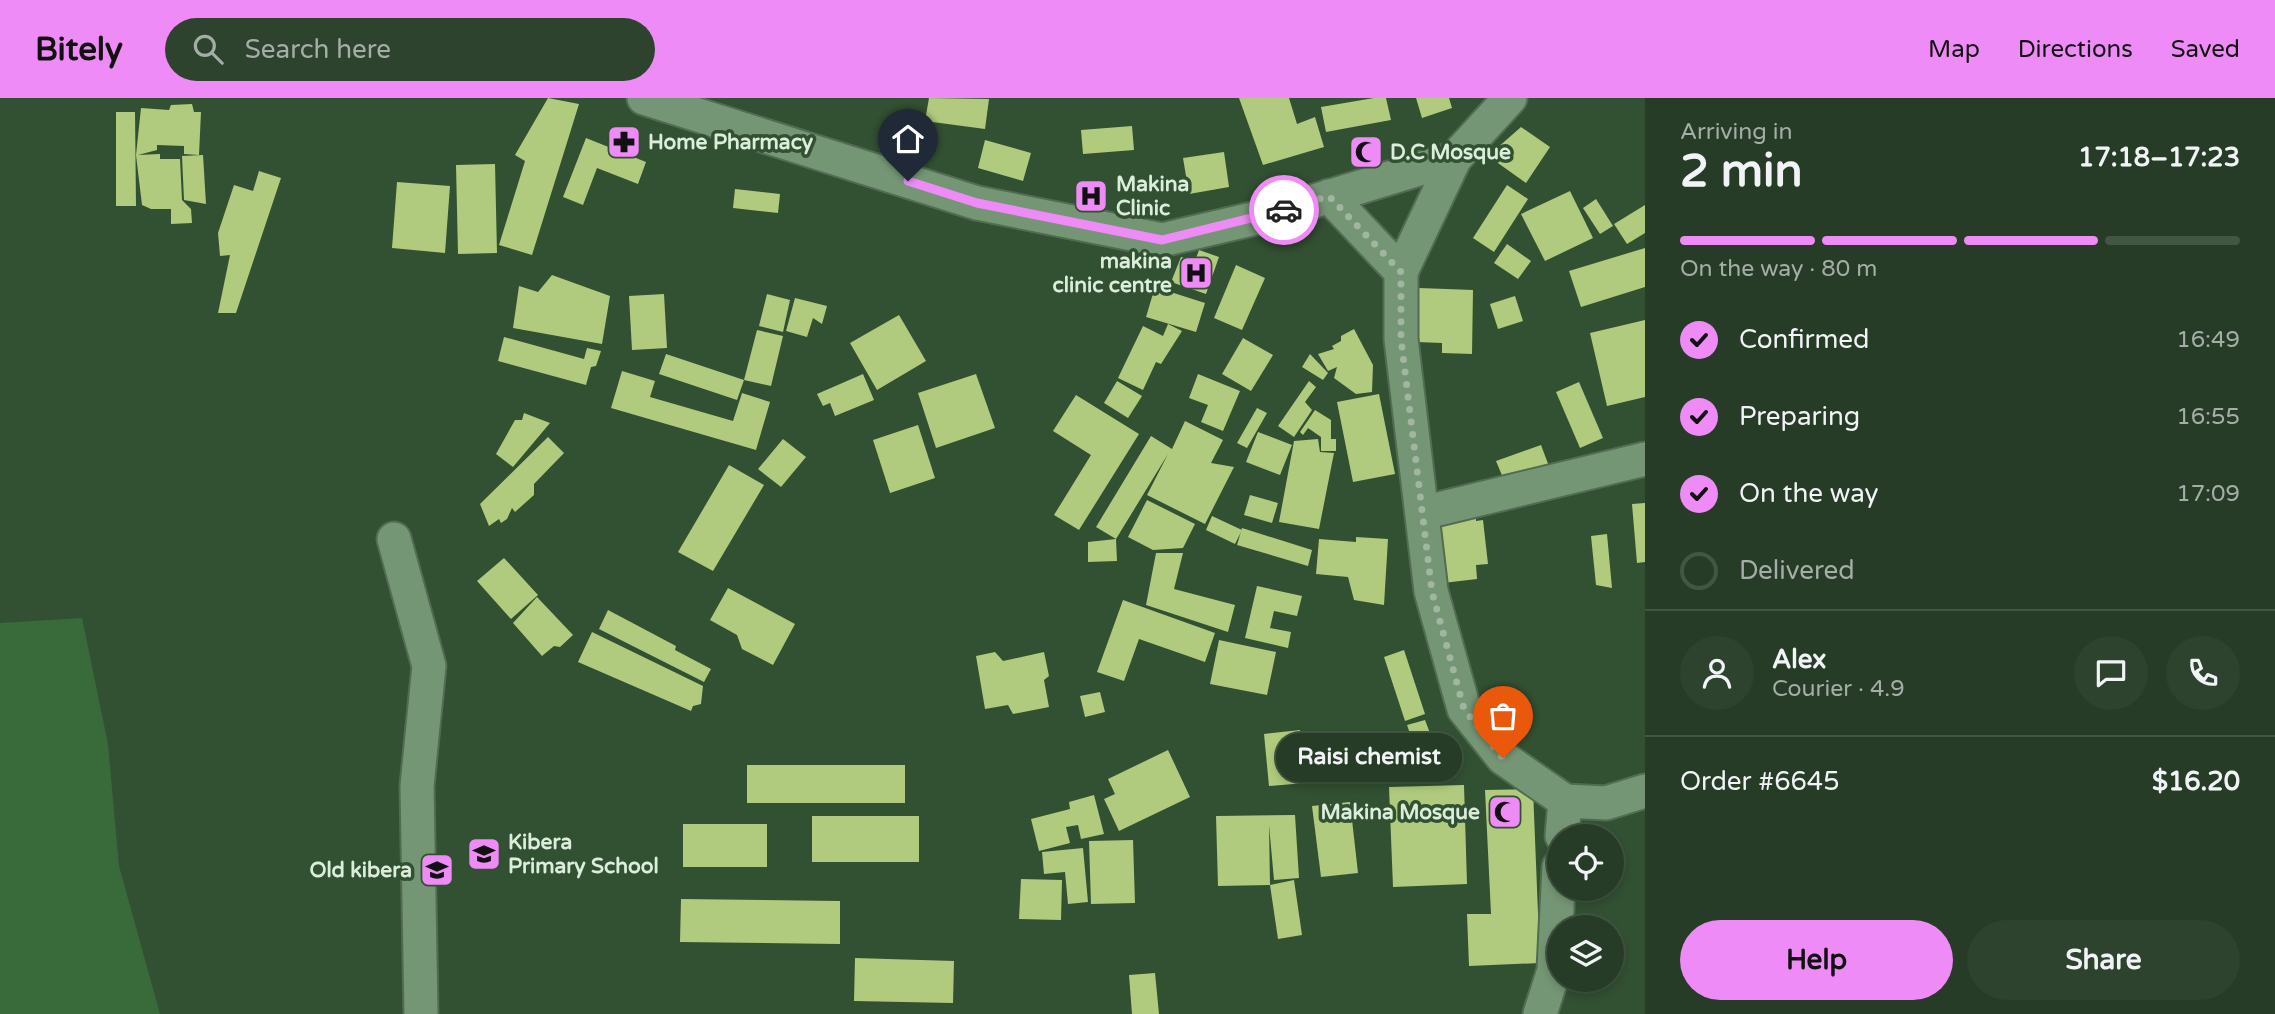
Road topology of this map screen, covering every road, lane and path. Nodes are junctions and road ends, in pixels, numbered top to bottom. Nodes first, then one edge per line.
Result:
1 (644, 98) edge
2 (1510, 98) edge
3 (1455, 158) junction
4 (1329, 196) junction
5 (1401, 272) junction
6 (1645, 459) edge
7 (1422, 513) junction
8 (394, 539) dead end
9 (1645, 791) edge
10 (1565, 801) junction
11 (1563, 824) edge
12 (1557, 901) edge
13 (421, 1014) edge
14 (1539, 1014) edge

1 - 4 street
2 - 3 street
3 - 4 street
3 - 5 street
4 - 5 street
5 - 7 street
6 - 7 street
7 - 10 street
8 - 13 street
9 - 10 street
10 - 11 street
12 - 14 street

